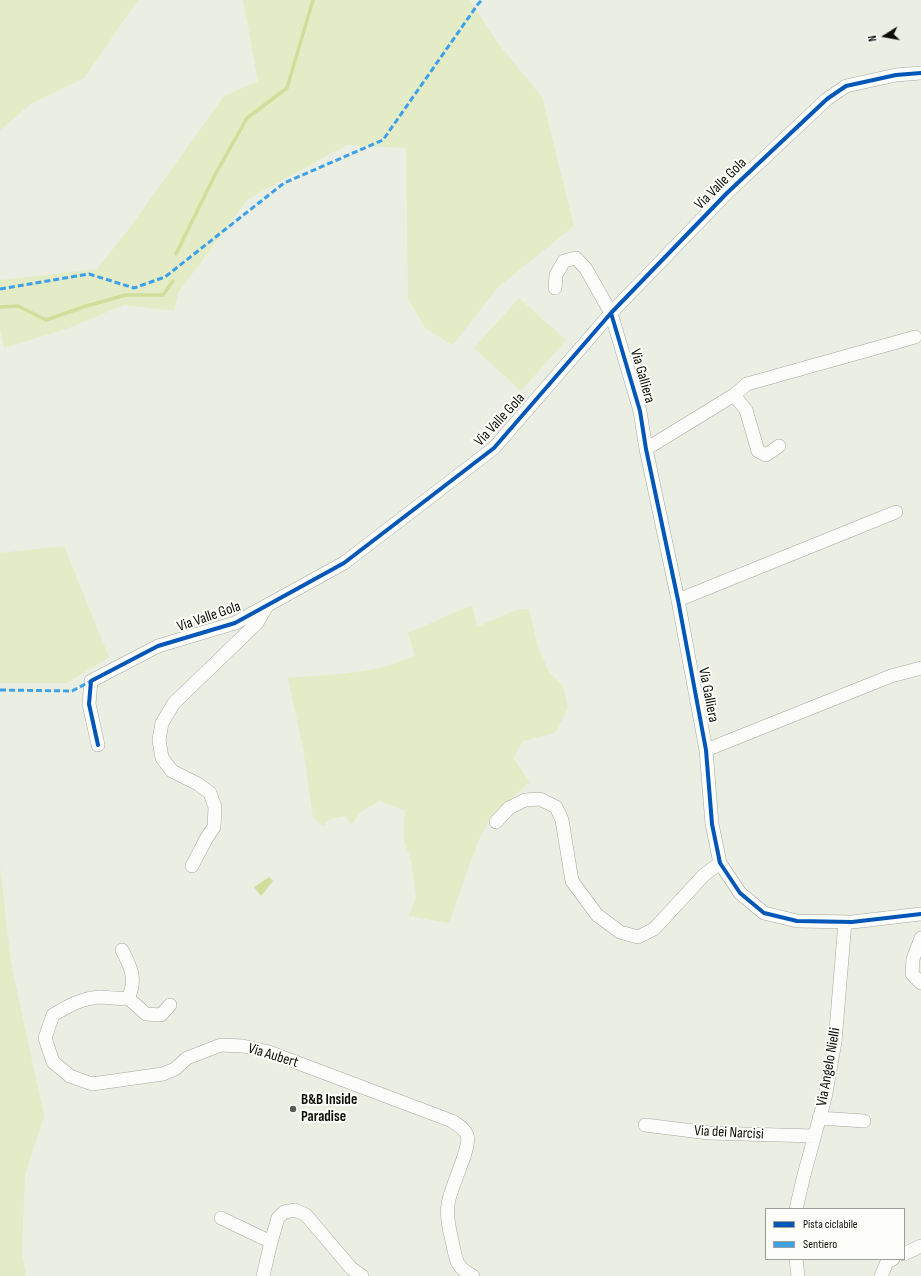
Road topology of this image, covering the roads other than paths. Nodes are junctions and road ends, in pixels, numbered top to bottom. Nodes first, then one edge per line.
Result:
1 (921, 73) edge
2 (555, 288) dead end
3 (611, 313) junction
4 (915, 337) dead end
5 (734, 394) junction
6 (779, 446) dead end
7 (646, 449) junction
8 (896, 512) dead end
9 (678, 600) junction
10 (267, 606) junction
11 (921, 668) edge
12 (98, 745) dead end
13 (706, 750) junction
14 (496, 822) dead end
15 (720, 863) junction
16 (192, 866) dead end
17 (921, 914) edge
18 (845, 922) junction
19 (921, 938) edge
20 (122, 950) dead end
21 (921, 983) edge
22 (128, 998) junction
23 (170, 1005) dead end
24 (819, 1118) junction
25 (864, 1121) dead end
26 (645, 1125) dead end
27 (814, 1136) junction
28 (796, 1208) edge
29 (220, 1218) dead end
30 (271, 1242) junction
31 (921, 1246) edge
32 (905, 1254) edge
33 (796, 1260) edge
34 (891, 1260) edge
35 (263, 1276) edge
36 (362, 1276) edge
37 (473, 1276) edge
38 (798, 1276) edge
39 (881, 1276) edge

1 - 3 street, Via Valle Gola
2 - 3 street, Via Galliera
3 - 7 street, Via Galliera
3 - 10 street, Via Valle Gola
4 - 5 street
5 - 6 street
5 - 7 street
7 - 9 street, Via Galliera
8 - 9 street
9 - 13 street, Via Galliera
10 - 12 street, Via Valle Gola
10 - 16 street
11 - 13 street
13 - 15 street, Via Galliera
14 - 15 street
15 - 18 street, Via Galliera
17 - 18 street, Via Galliera
18 - 24 street, Via Angelo Nielli
19 - 21 street
20 - 22 street
22 - 23 street
22 - 37 street, Via Aubert
24 - 25 street
24 - 27 street, Via Angelo Nielli
26 - 27 street, Via dei Narcisi
27 - 28 street, Via Angelo Nielli
29 - 30 street
30 - 35 street
30 - 36 street
31 - 32 street
33 - 38 street
34 - 39 street

